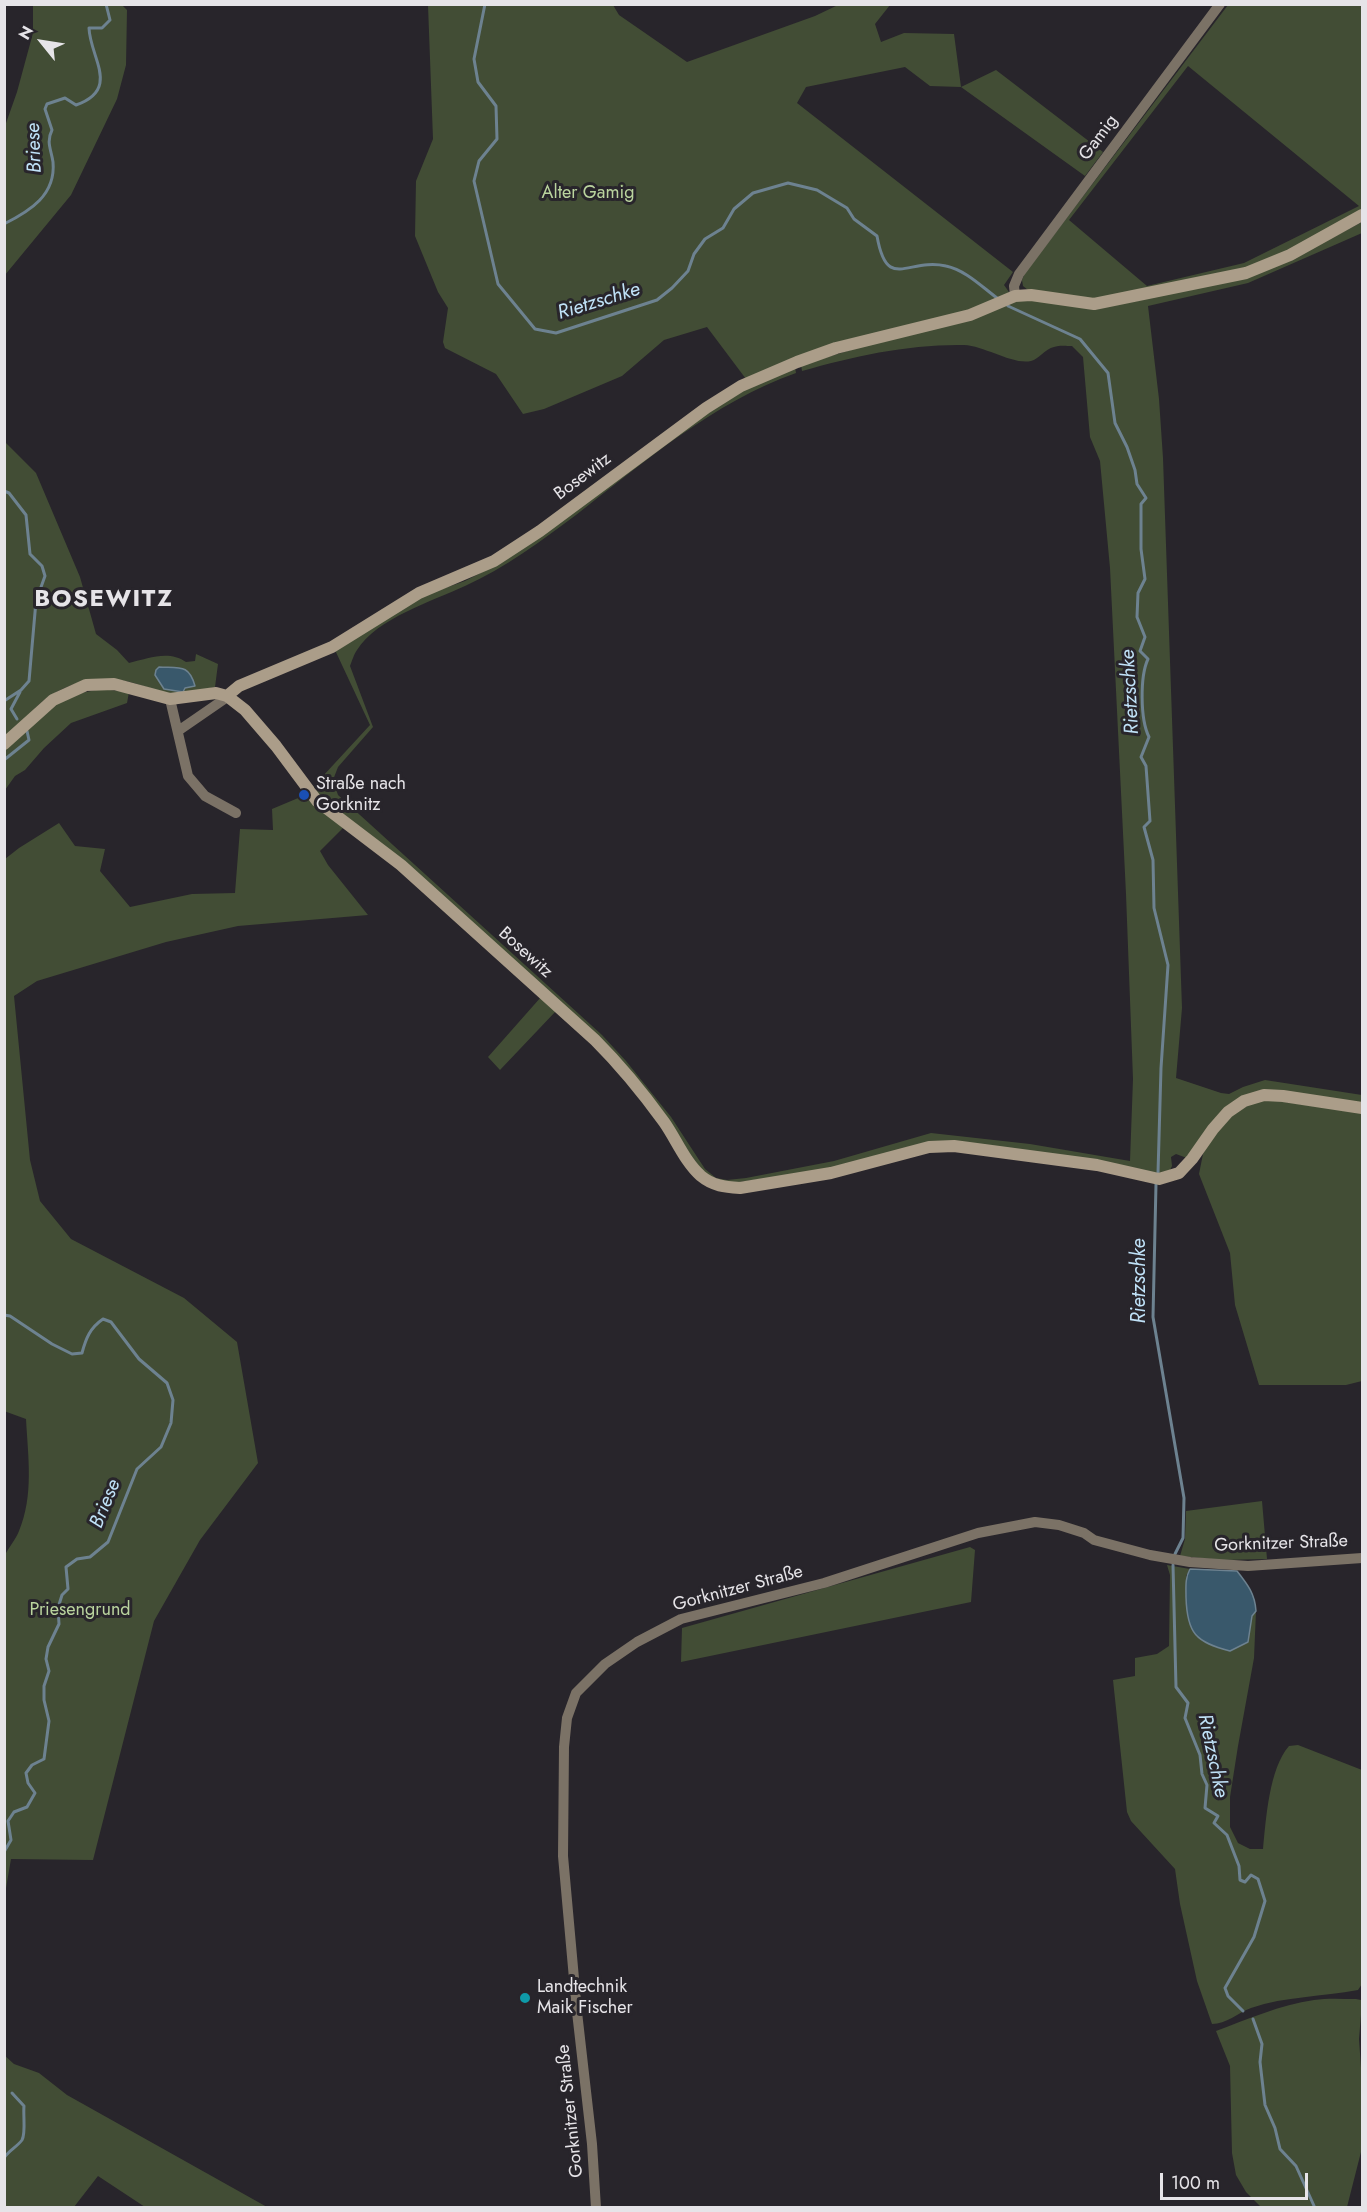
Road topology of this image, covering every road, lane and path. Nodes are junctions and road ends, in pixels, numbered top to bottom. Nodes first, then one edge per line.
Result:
1 (1220, 4) edge
2 (1362, 215) edge
3 (1015, 296) junction
4 (227, 696) junction
5 (170, 699) junction
6 (178, 731) junction
7 (4, 744) edge
8 (236, 813) dead end
9 (1362, 1108) edge
10 (1362, 1558) edge
11 (596, 2208) edge

1 - 3 street, Gamig
2 - 3 street
3 - 4 street, Bosewitz
4 - 5 street
4 - 6 street, Bosewitz
4 - 9 street, Bosewitz
5 - 6 street
5 - 7 street
6 - 8 street
10 - 11 street, Gorknitzer Straße

